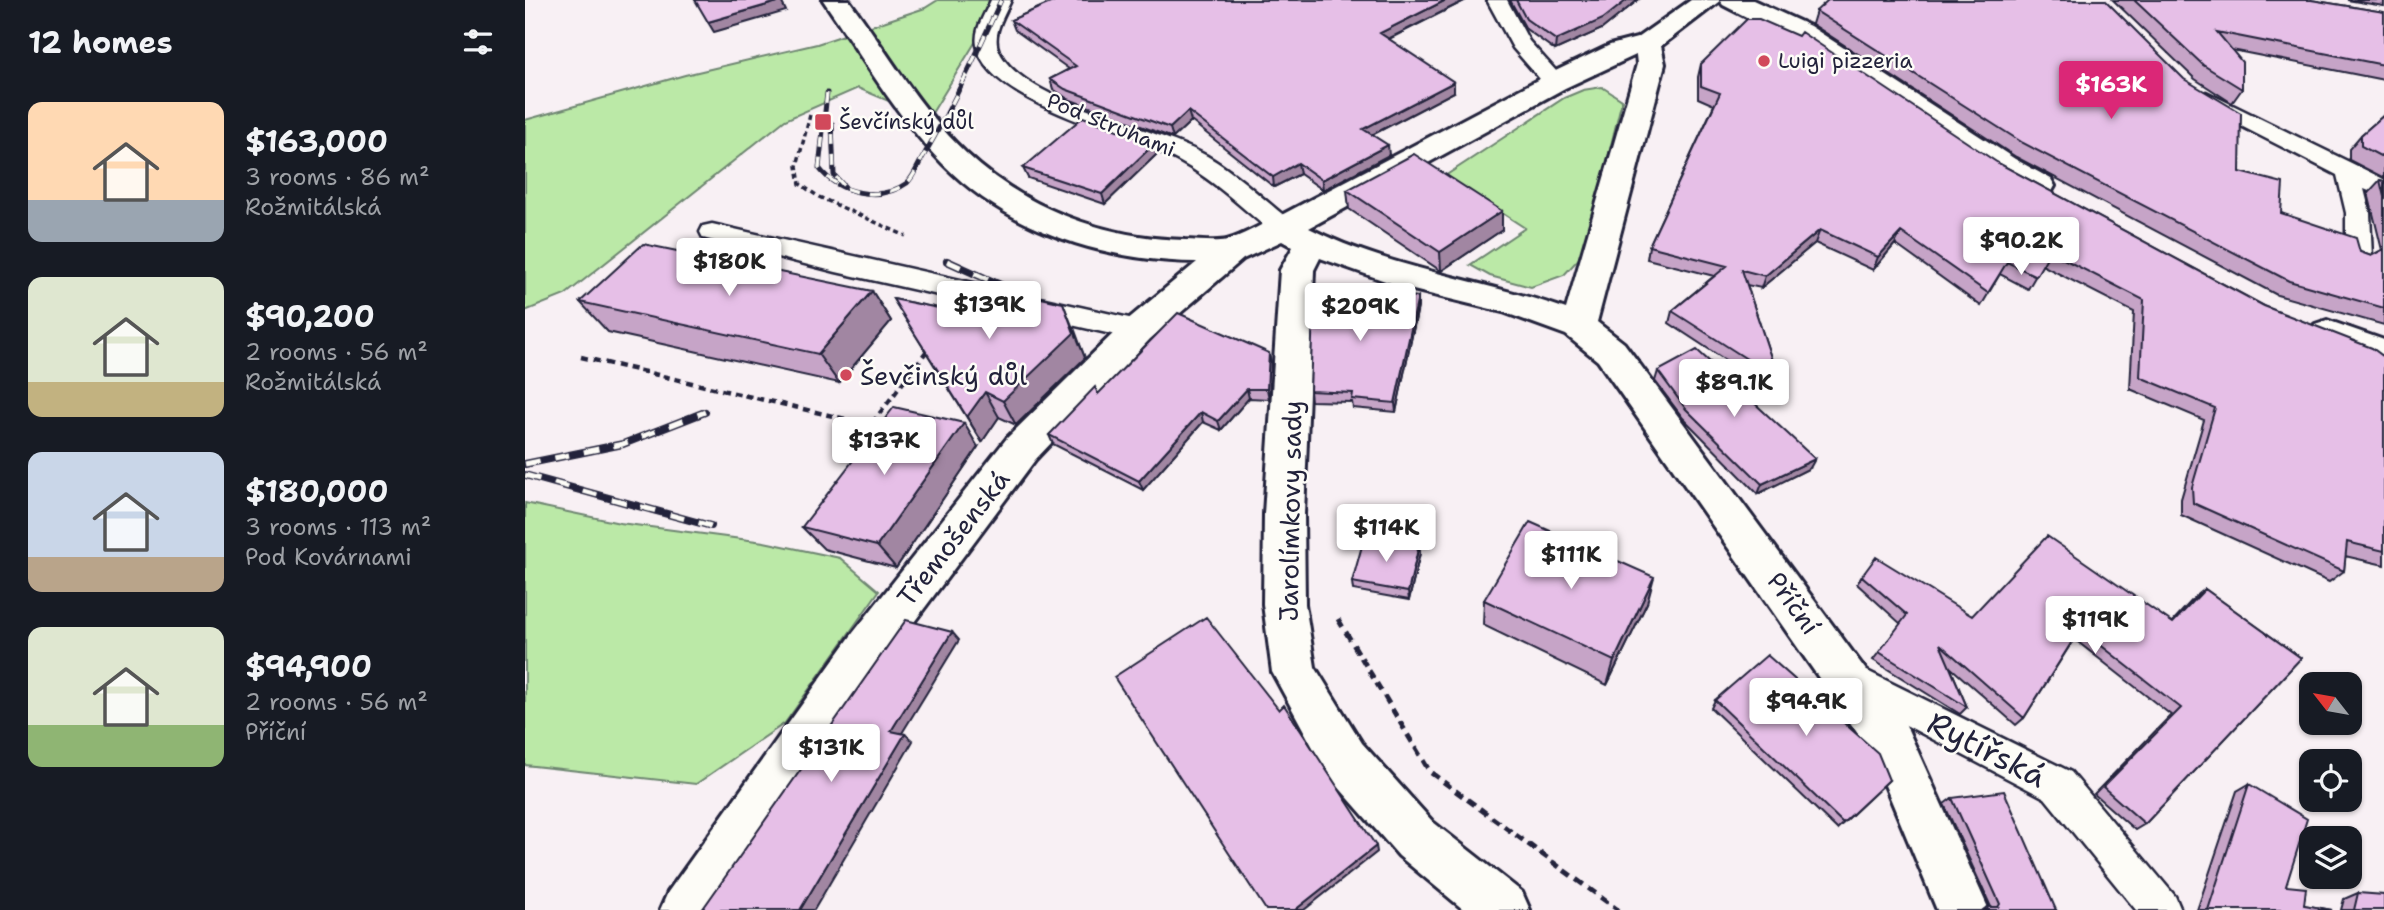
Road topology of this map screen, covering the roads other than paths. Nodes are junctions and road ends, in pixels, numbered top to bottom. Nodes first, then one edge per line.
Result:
1 (836, 0) edge
2 (1001, 0) edge
3 (1497, 0) edge
4 (1709, 0) edge
5 (1732, 0) edge
6 (1647, 44) junction
7 (1555, 82) junction
8 (2185, 86) edge
9 (2348, 172) junction
10 (2384, 189) edge
11 (2063, 199) edge
12 (712, 232) dead end
13 (1297, 235) junction
14 (1231, 251) junction
15 (2359, 258) edge
16 (2297, 321) edge
17 (1578, 326) junction
18 (1139, 330) junction
19 (2384, 354) edge
20 (1847, 677) junction
21 (685, 910) edge
22 (1504, 910) edge
23 (1963, 910) edge
24 (2161, 910) edge

1 - 14 street
2 - 13 lane, Pod Struhami
3 - 7 lane
4 - 6 street, Třemošenská
5 - 11 street
6 - 7 street, Třemošenská
6 - 17 street
7 - 13 street, Třemošenská
8 - 9 lane
9 - 10 lane
9 - 15 lane
12 - 18 lane
13 - 14 street, Třemošenská
13 - 17 street, Příční
13 - 22 street, Jarolímkovy sady
14 - 18 street, Třemošenská
16 - 19 street
17 - 20 street, Příční
18 - 21 street, Třemošenská
20 - 23 street, Příční
20 - 24 lane, Rytířská

